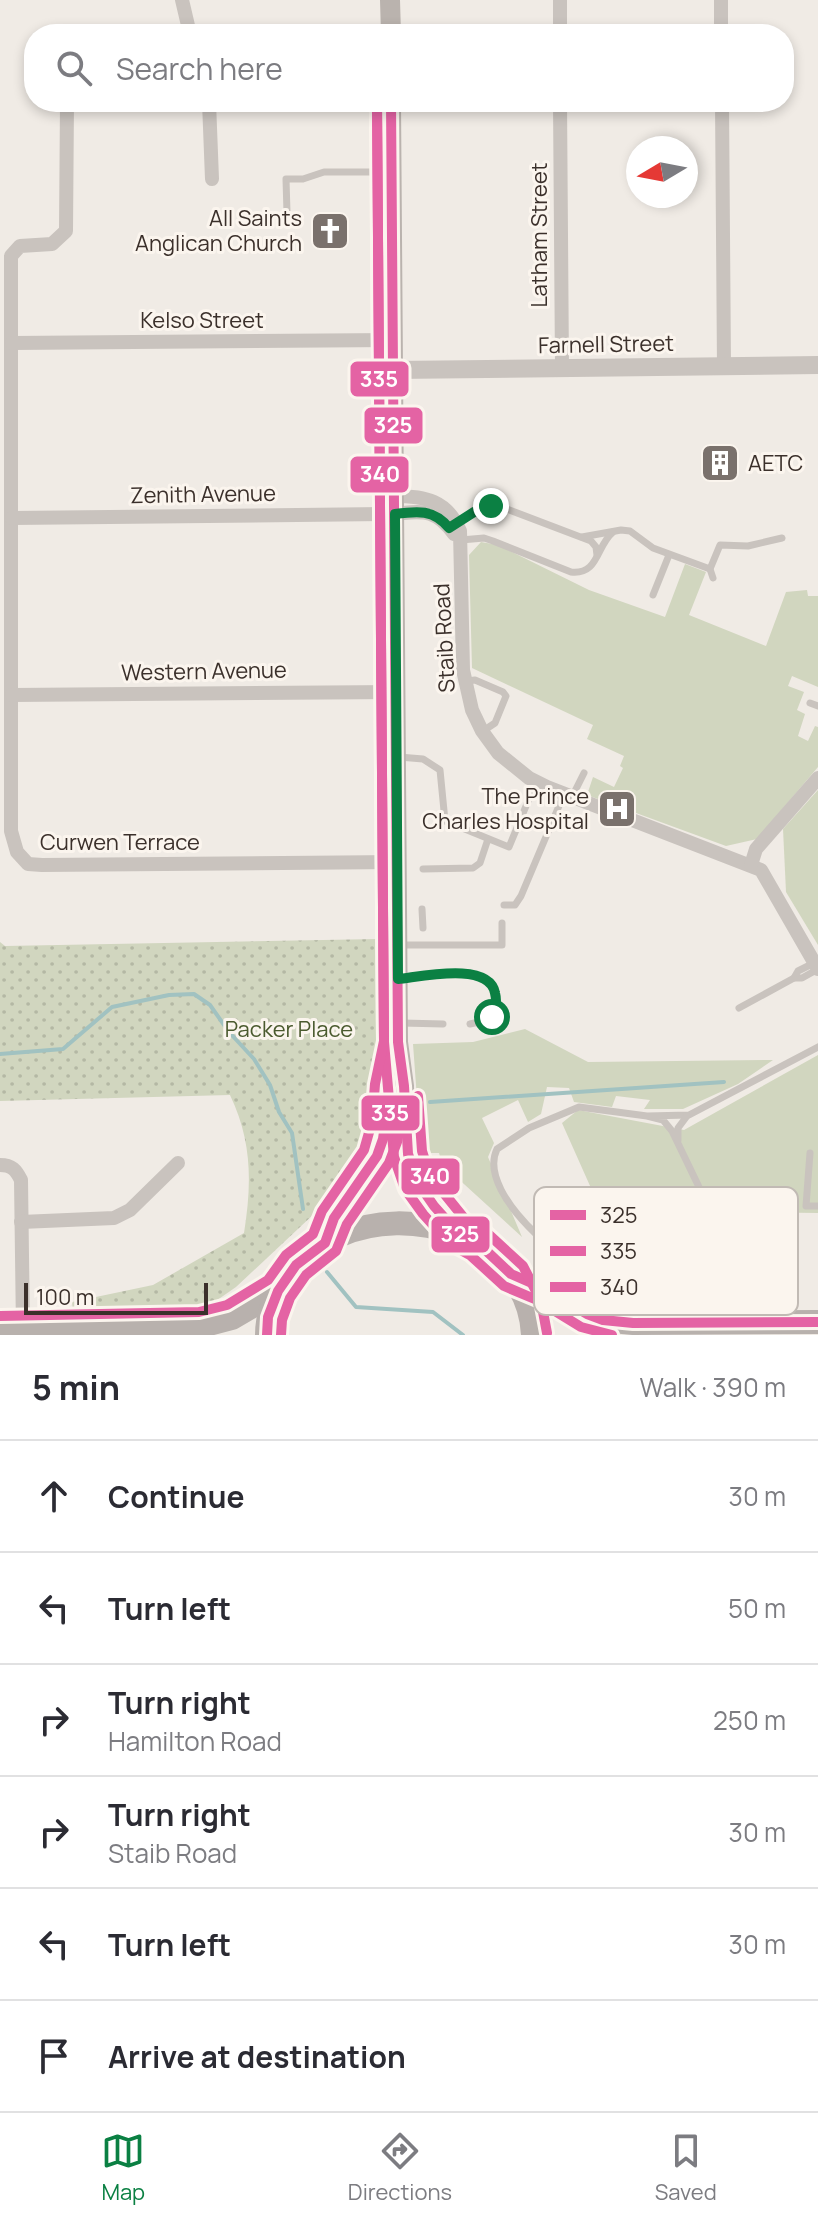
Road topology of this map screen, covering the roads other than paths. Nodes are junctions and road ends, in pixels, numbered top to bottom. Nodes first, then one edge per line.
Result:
1 (182, 0) edge
2 (390, 0) edge
3 (560, 0) edge
4 (721, 0) edge
5 (188, 24) edge
6 (391, 24) edge
7 (560, 24) edge
8 (721, 24) edge
9 (67, 112) edge
10 (209, 112) edge
11 (391, 112) edge
12 (560, 112) edge
13 (722, 112) edge
14 (392, 172) junction
15 (212, 179) dead end
16 (287, 213) dead end
17 (5, 290) edge
18 (393, 340) junction
19 (12, 343) junction
20 (818, 365) edge
21 (724, 367) junction
22 (562, 368) junction
23 (394, 370) junction
24 (395, 505) junction
25 (9, 510) junction
26 (453, 525) junction
27 (613, 532) junction
28 (580, 537) junction
29 (782, 538) dead end
30 (459, 541) junction
31 (669, 555) junction
32 (597, 557) junction
33 (710, 569) junction
34 (713, 578) dead end
35 (653, 595) dead end
36 (6, 616) edge
37 (464, 682) junction
38 (396, 692) junction
39 (12, 695) junction
40 (482, 731) junction
41 (397, 757) junction
42 (584, 773) dead end
43 (818, 778) edge
44 (536, 782) junction
45 (568, 795) junction
46 (488, 839) junction
47 (397, 862) junction
48 (751, 865) junction
49 (423, 869) dead end
50 (504, 905) dead end
51 (422, 909) dead end
52 (502, 923) dead end
53 (423, 928) dead end
54 (398, 945) junction
55 (817, 967) edge
56 (398, 979) junction
57 (739, 1008) dead end
58 (443, 1024) dead end
59 (470, 1024) dead end
60 (398, 1032) junction
61 (818, 1047) edge
62 (689, 1115) junction
63 (647, 1116) junction
64 (678, 1143) junction
65 (810, 1153) dead end
66 (178, 1163) dead end
67 (0, 1165) edge
68 (699, 1187) edge
69 (818, 1206) edge
70 (21, 1222) junction
71 (534, 1230) edge
72 (459, 1234) junction
73 (325, 1243) junction
74 (511, 1274) junction
75 (534, 1284) edge
76 (278, 1291) junction
77 (590, 1315) edge
78 (818, 1322) edge
79 (11, 1330) edge
80 (267, 1335) edge
81 (533, 1335) edge

1 - 5 street
2 - 6 main road
3 - 7 street
4 - 8 street
9 - 17 street, Curwen Terrace
10 - 15 street
11 - 14 main road
12 - 22 street, Latham Street
13 - 21 street
14 - 16 lane
14 - 18 main road
17 - 19 street, Curwen Terrace
18 - 19 street, Kelso Street
18 - 23 main road
19 - 25 street, Curwen Terrace
20 - 21 street, Farnell Street
21 - 22 street, Farnell Street
22 - 23 street, Farnell Street
23 - 24 main road
24 - 25 street, Zenith Avenue
24 - 26 street
24 - 38 main road
25 - 36 street, Curwen Terrace
26 - 28 lane
26 - 30 street
27 - 28 lane
27 - 31 lane
27 - 32 lane
28 - 32 lane
29 - 33 lane
30 - 32 lane
30 - 37 street, Staib Road
31 - 33 lane
31 - 35 lane
33 - 34 lane
36 - 39 street, Curwen Terrace
37 - 40 street, Staib Road
37 - 40 lane
38 - 39 street, Western Avenue
38 - 41 main road
39 - 47 street, Curwen Terrace
40 - 44 street, Staib Road
41 - 46 lane
41 - 47 main road
42 - 45 lane
43 - 48 street
44 - 45 street, Staib Road
44 - 46 lane
45 - 48 street, Staib Road
45 - 50 lane
46 - 49 lane
47 - 54 main road
48 - 55 street
51 - 53 lane
52 - 54 lane
54 - 56 main road
55 - 57 lane
56 - 59 lane
56 - 60 main road
58 - 60 lane
60 - 72 main road
60 - 73 main road
61 - 62 lane
62 - 63 lane
62 - 64 lane
63 - 64 lane
63 - 71 lane
64 - 68 lane
65 - 69 lane
66 - 70 street
67 - 70 street
70 - 79 street
72 - 73 main road
72 - 74 main road
73 - 76 main road
74 - 75 main road
74 - 81 main road
76 - 79 main road
76 - 80 main road
77 - 78 main road

